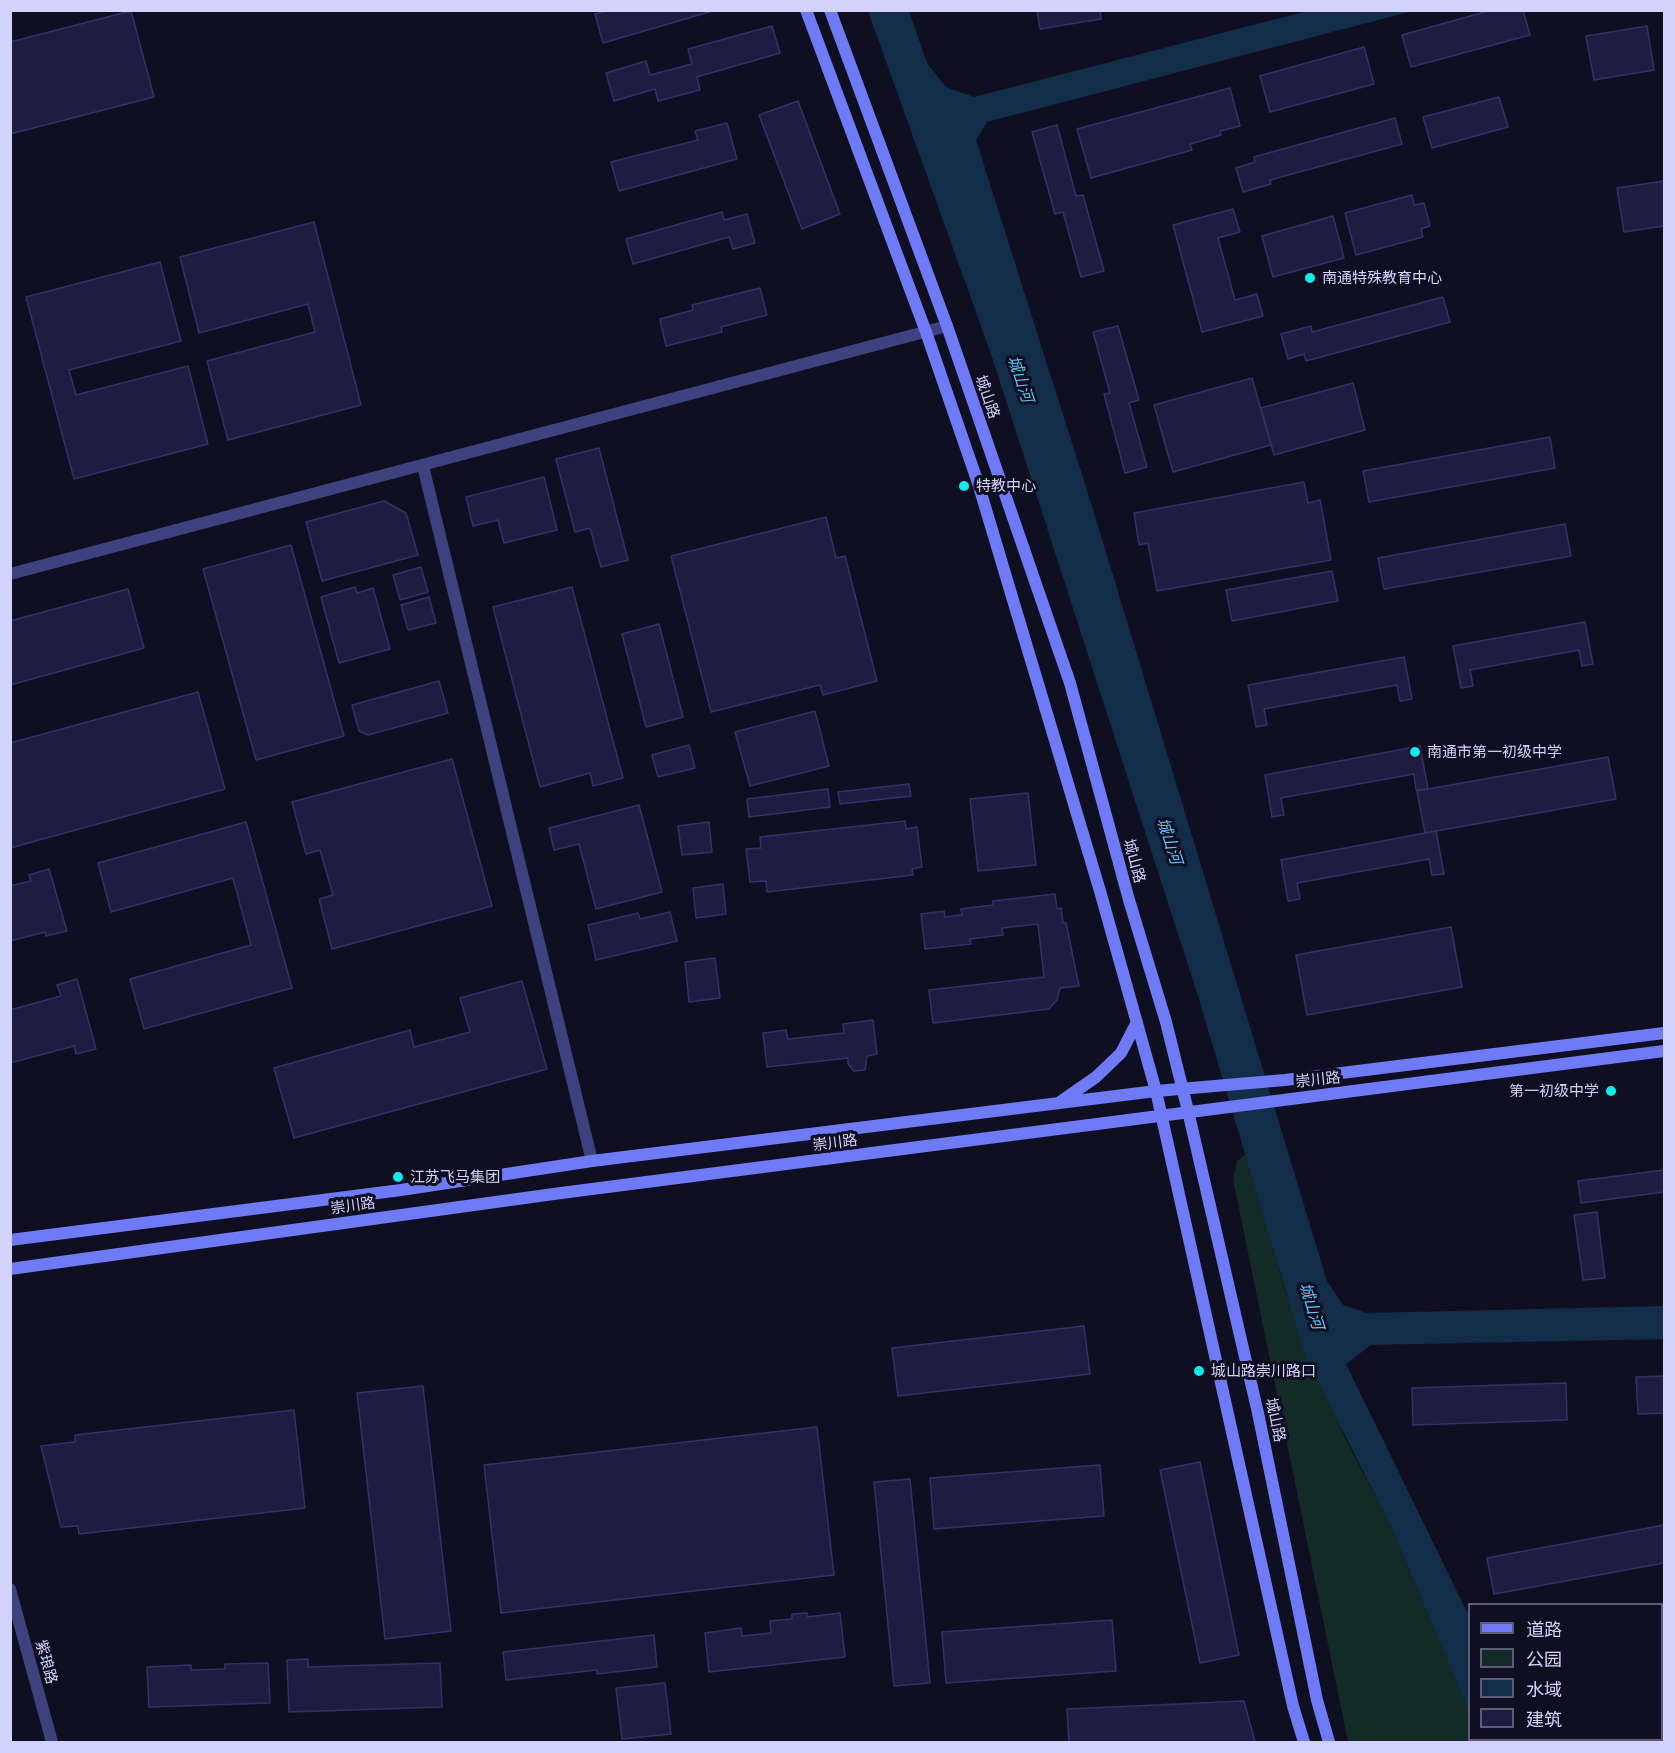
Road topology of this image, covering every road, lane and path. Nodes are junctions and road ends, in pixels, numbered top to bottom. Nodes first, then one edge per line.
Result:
1 (806, 10) edge
2 (830, 10) edge
3 (947, 326) junction
4 (926, 332) junction
5 (423, 466) junction
6 (10, 574) edge
7 (1137, 1022) junction
8 (1665, 1034) edge
9 (1665, 1051) edge
10 (1182, 1089) junction
11 (1156, 1091) junction
12 (1058, 1104) junction
13 (1188, 1111) junction
14 (1162, 1116) junction
15 (591, 1161) junction
16 (10, 1240) edge
17 (10, 1269) edge
18 (10, 1589) edge
19 (52, 1743) edge
20 (1304, 1743) edge
21 (1329, 1743) edge

1 - 4 main road
2 - 3 main road, 城山路
3 - 4 street
3 - 10 main road, 城山路
4 - 5 street
4 - 7 main road
5 - 6 street
5 - 15 street
7 - 11 main road
7 - 12 main road
8 - 10 main road, 崇川路
9 - 13 main road, 崇川路
10 - 11 main road, 崇川路
10 - 13 main road, 城山路
11 - 12 main road, 崇川路
11 - 14 main road
12 - 15 main road, 崇川路
13 - 14 main road, 崇川路
13 - 21 main road, 城山路
14 - 17 main road, 崇川路
14 - 20 main road
15 - 16 main road, 崇川路
18 - 19 street, 紫琅路

